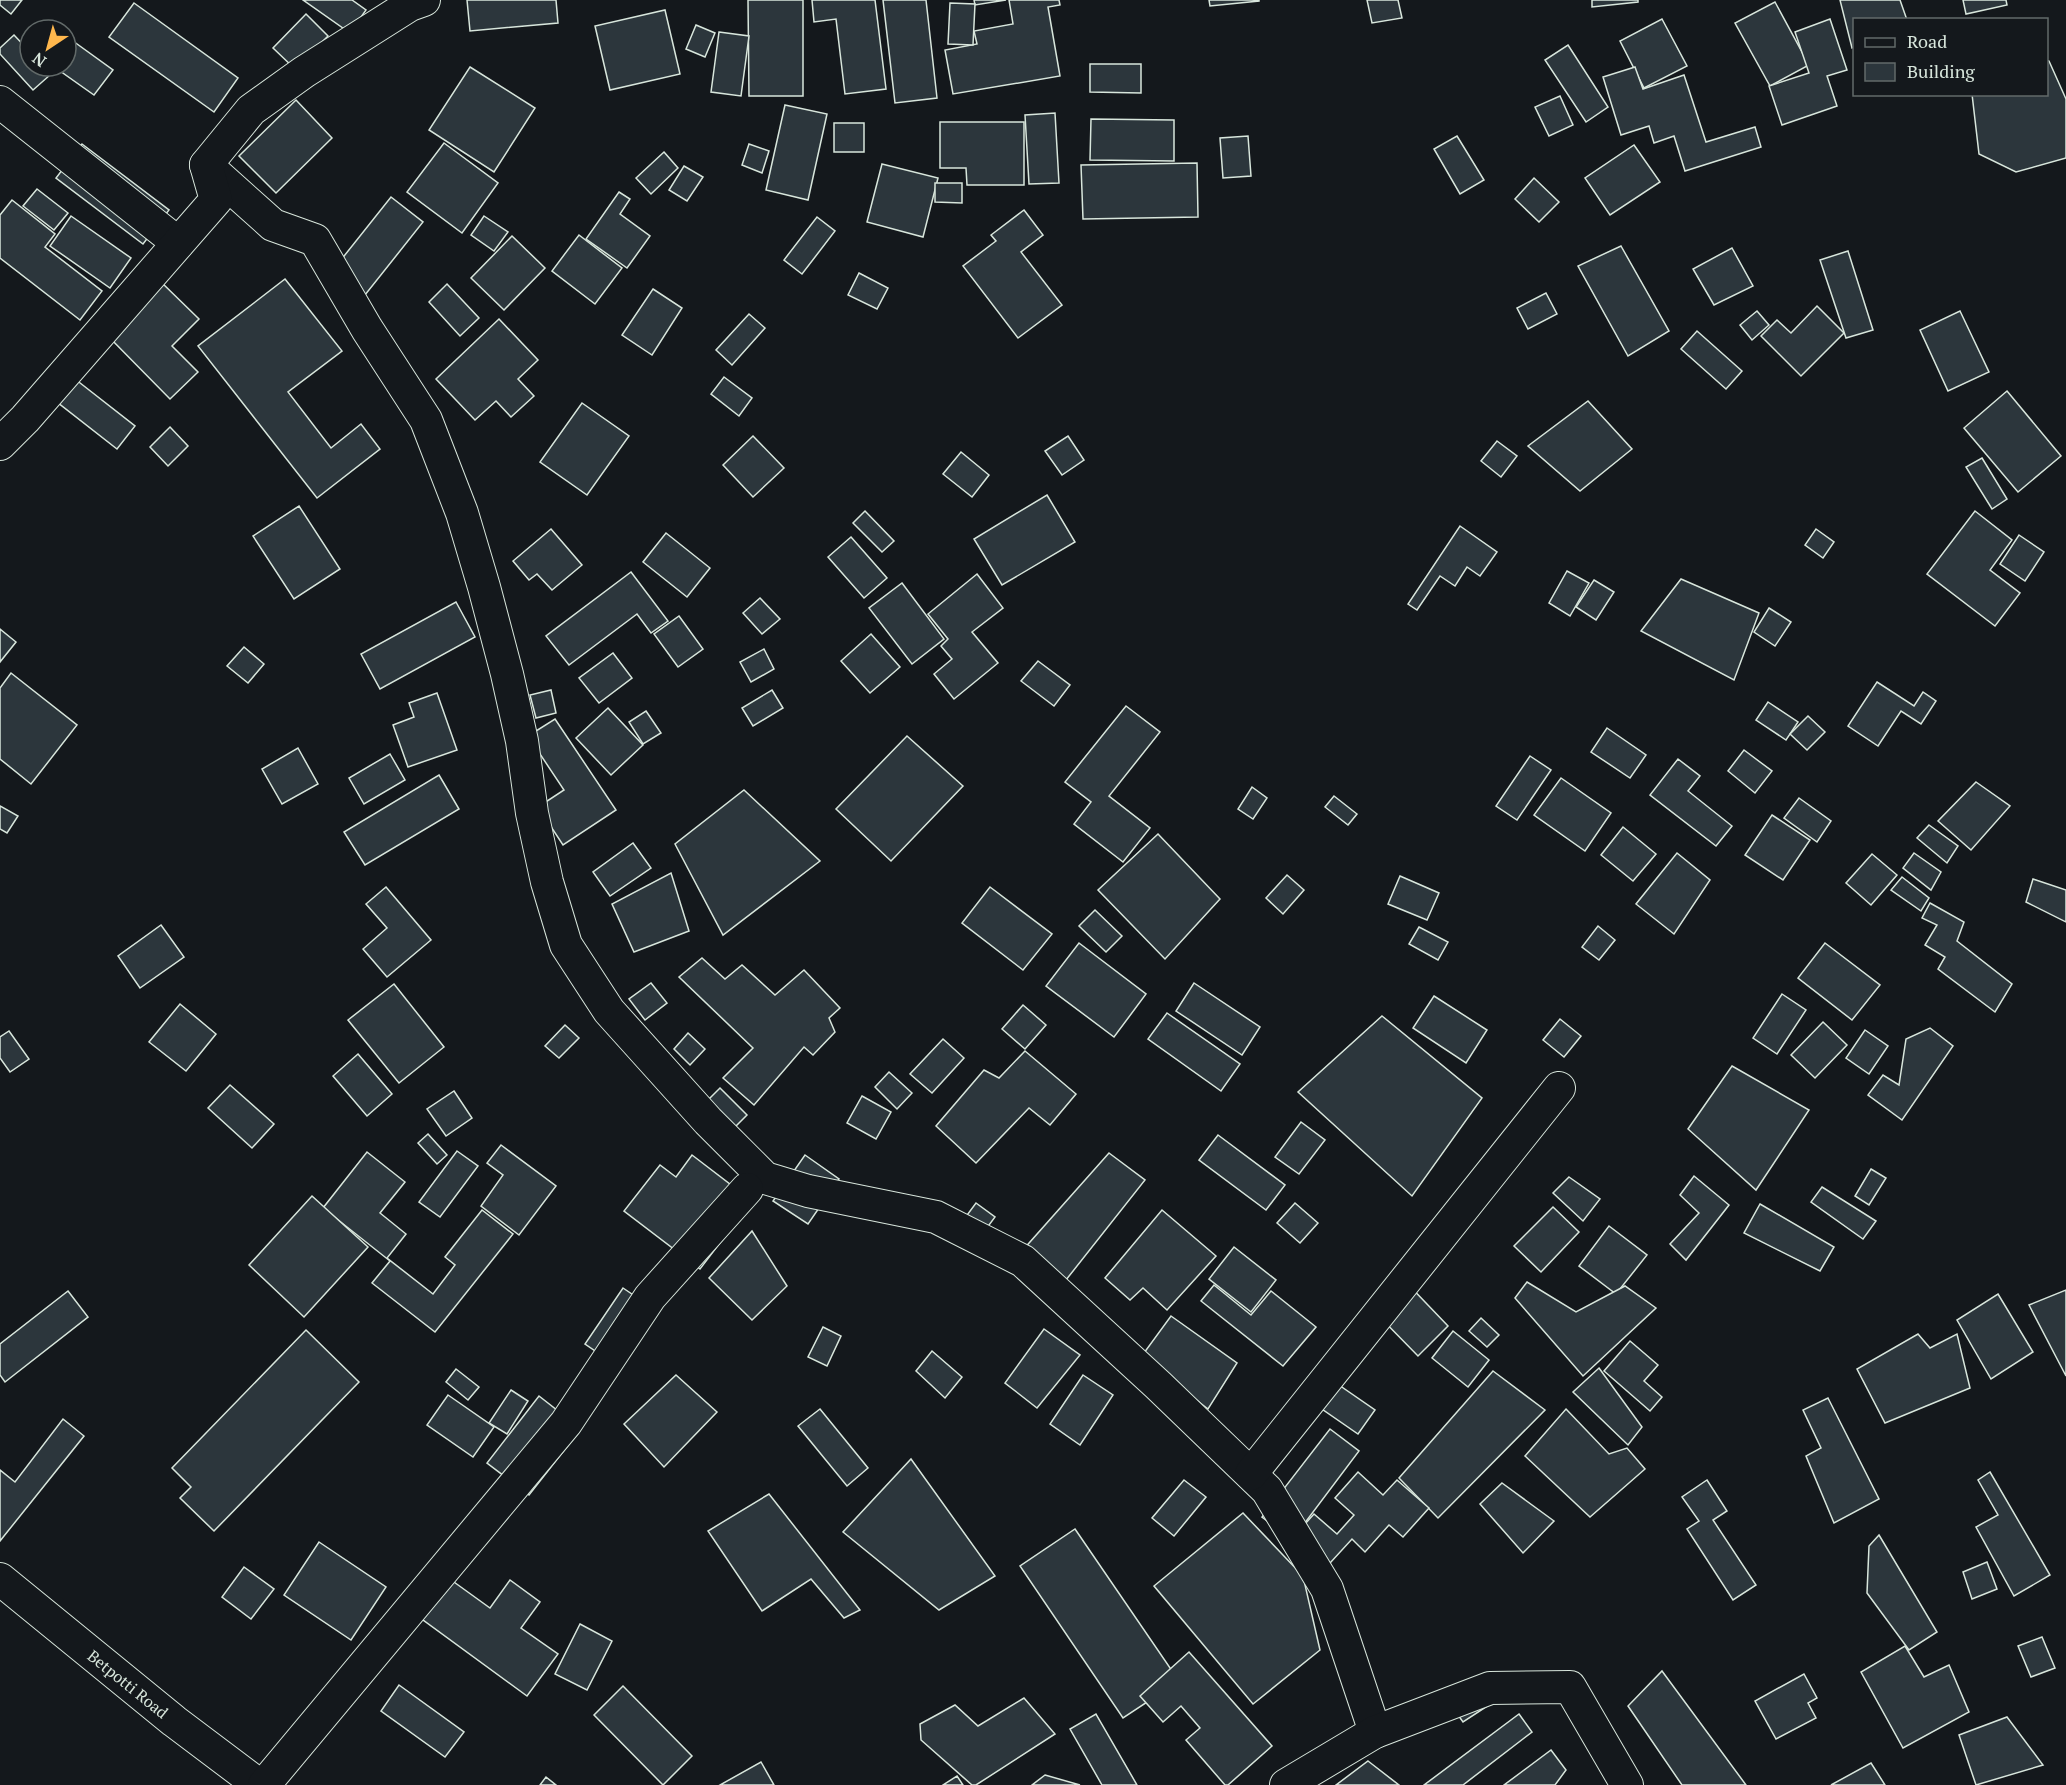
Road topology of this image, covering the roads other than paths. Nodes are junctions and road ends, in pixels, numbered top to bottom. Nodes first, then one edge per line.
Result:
1 (424, 0) edge
2 (0, 102) edge
3 (206, 165) junction
4 (178, 243) junction
5 (0, 444) edge
6 (1559, 1088) dead end
7 (747, 1189) dead end
8 (1251, 1474) junction
9 (0, 1579) edge
10 (1375, 1732) junction
11 (259, 1785) edge
12 (264, 1785) edge
13 (1286, 1785) edge
14 (1627, 1785) edge

1 - 3 street
2 - 4 street
3 - 4 street
3 - 8 street
4 - 5 street
6 - 8 street
7 - 12 street
8 - 10 street
9 - 11 street, Betpotti Road
10 - 13 street
10 - 14 street

